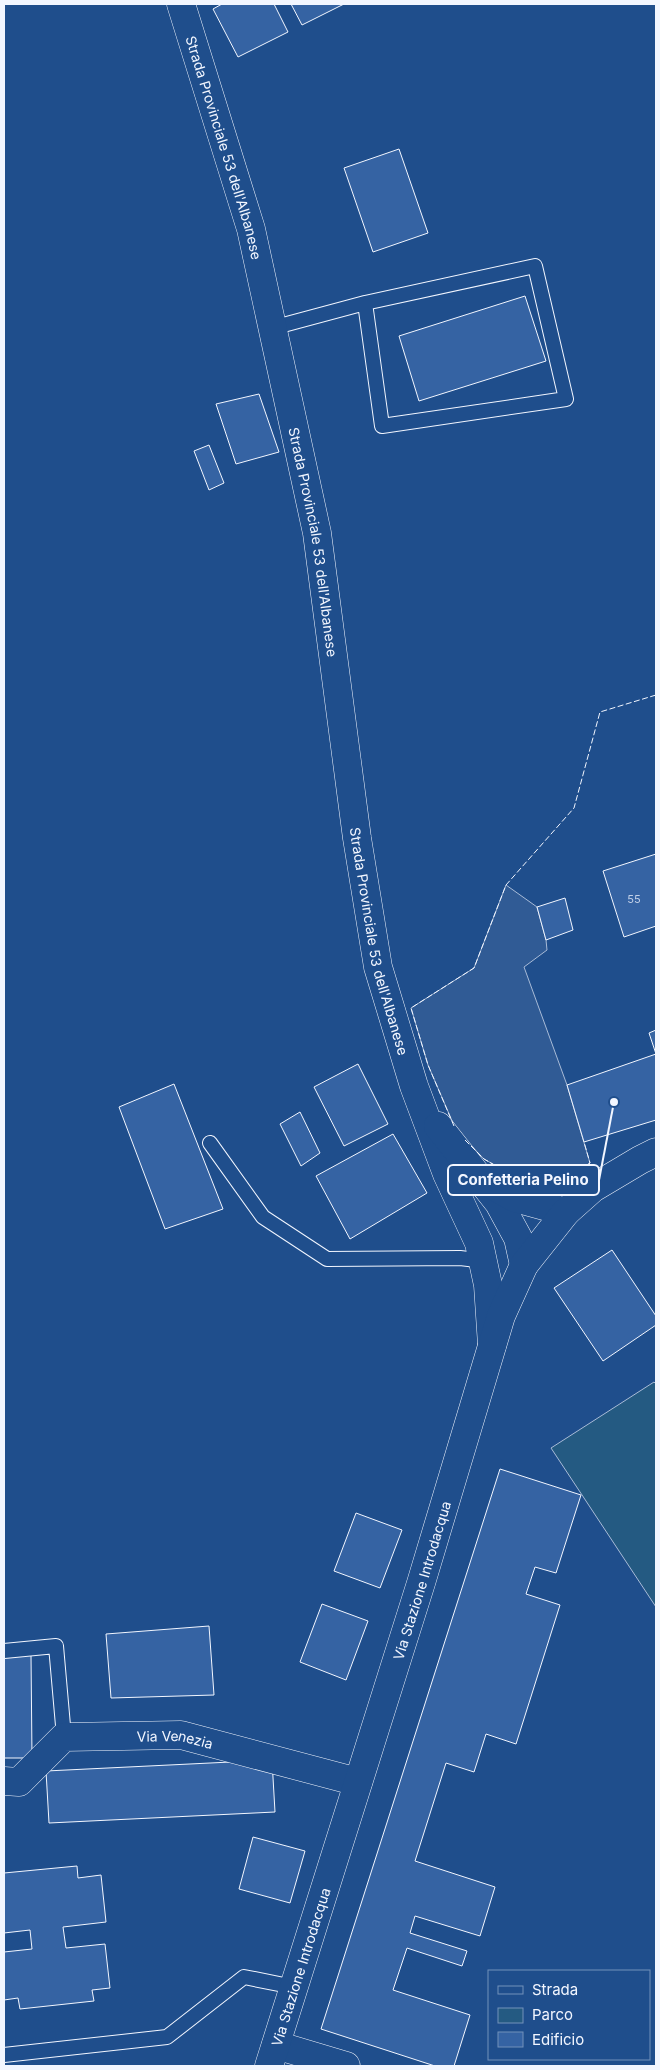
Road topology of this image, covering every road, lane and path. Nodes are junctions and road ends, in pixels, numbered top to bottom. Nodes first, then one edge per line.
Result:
1 (181, 4) edge
2 (365, 303) junction
3 (272, 328) junction
4 (414, 1086) junction
5 (210, 1143) dead end
6 (656, 1152) edge
7 (474, 1172) junction
8 (566, 1212) junction
9 (470, 1220) junction
10 (484, 1260) junction
11 (524, 1265) junction
12 (492, 1347) junction
13 (4, 1651) edge
14 (64, 1736) junction
15 (4, 1781) edge
16 (358, 1782) junction
17 (294, 1987) junction
18 (4, 2055) edge
19 (272, 2056) edge
20 (346, 2066) edge

1 - 3 main road, Strada Provinciale 53 dell'Albanese
2 - 2 lane
2 - 3 lane
3 - 4 main road, Strada Provinciale 53 dell'Albanese
4 - 7 main road, Strada Provinciale 53 dell'Albanese
4 - 9 main road, Strada Provinciale 53 dell'Albanese
5 - 10 lane
6 - 8 main road, Via Stazione Introdacqua
7 - 8 main road, Strada Provinciale 53 dell'Albanese
7 - 11 main road, Strada Provinciale 53 dell'Albanese
8 - 11 main road, Via Stazione Introdacqua
9 - 10 main road, Strada Provinciale 53 dell'Albanese
9 - 11 main road, Strada Provinciale 53 dell'Albanese
10 - 12 main road, Strada Provinciale 53 dell'Albanese
11 - 12 main road, Via Stazione Introdacqua
12 - 16 main road, Via Stazione Introdacqua
13 - 14 lane
14 - 15 main road
14 - 16 main road, Via Venezia
16 - 17 main road, Via Stazione Introdacqua
17 - 18 lane
17 - 19 main road, Via Stazione Introdacqua
19 - 20 main road

